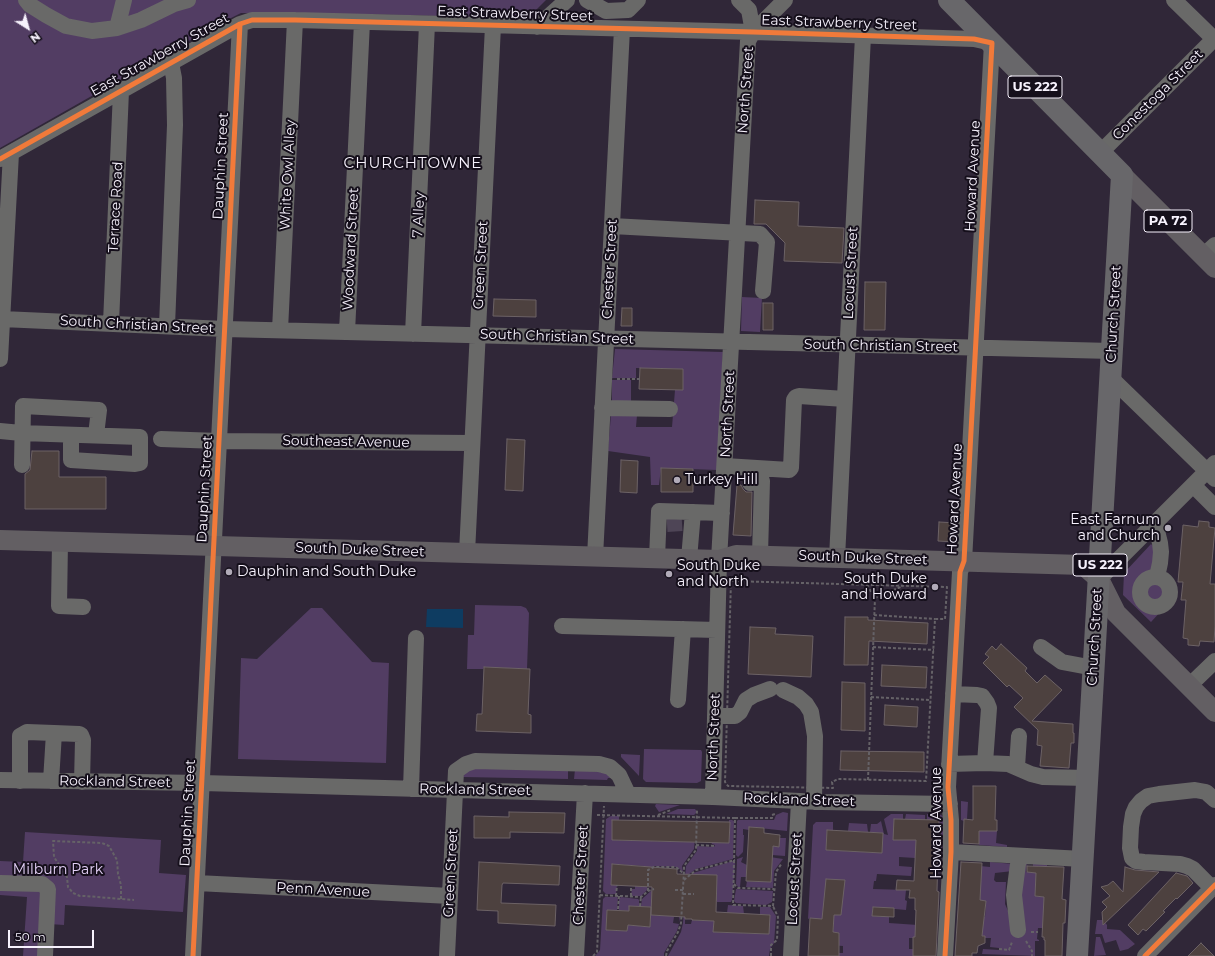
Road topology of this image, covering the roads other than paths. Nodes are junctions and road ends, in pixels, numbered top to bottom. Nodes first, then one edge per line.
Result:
1 (26, 0) edge
2 (124, 0) edge
3 (188, 0) edge
4 (567, 0) edge
5 (587, 0) edge
6 (638, 0) edge
7 (739, 0) edge
8 (785, 0) edge
9 (949, 0) edge
10 (1174, 0) edge
11 (295, 20) junction
12 (362, 22) junction
13 (240, 24) junction
14 (427, 24) junction
15 (493, 26) junction
16 (538, 27) junction
17 (117, 28) junction
18 (622, 29) junction
19 (753, 32) junction
20 (863, 36) junction
21 (1215, 39) edge
22 (992, 43) junction
23 (171, 63) junction
24 (121, 91) junction
25 (1100, 153) junction
26 (6, 156) edge
27 (1122, 175) junction
28 (612, 226) junction
29 (737, 232) junction
30 (1211, 256) edge
31 (763, 291) dead end
32 (2, 319) junction
33 (111, 323) junction
34 (167, 326) junction
35 (225, 329) junction
36 (280, 330) junction
37 (347, 332) junction
38 (413, 334) junction
39 (478, 335) junction
40 (606, 339) junction
41 (731, 342) junction
42 (848, 345) junction
43 (975, 348) junction
44 (1112, 351) junction
45 (0, 359) edge
46 (1111, 378) junction
47 (845, 399) junction
48 (602, 408) junction
49 (670, 409) dead end
50 (0, 431) edge
51 (22, 433) junction
52 (96, 434) junction
53 (71, 435) junction
54 (161, 439) dead end
55 (219, 441) junction
56 (472, 443) junction
57 (22, 465) dead end
58 (1212, 471) edge
59 (724, 473) junction
60 (1193, 485) junction
61 (1215, 507) edge
62 (722, 513) junction
63 (1155, 522) junction
64 (677, 527) junction
65 (0, 540) edge
66 (60, 542) junction
67 (214, 546) junction
68 (467, 553) junction
69 (760, 555) junction
70 (595, 557) junction
71 (657, 558) junction
72 (837, 558) junction
73 (689, 559) junction
74 (719, 560) junction
75 (962, 567) junction
76 (1157, 578) dead end
77 (1099, 579) junction
78 (83, 607) dead end
79 (562, 626) dead end
80 (683, 629) junction
81 (718, 630) junction
82 (416, 638) dead end
83 (1041, 647) dead end
84 (1215, 661) edge
85 (1094, 668) junction
86 (1189, 686) junction
87 (953, 694) junction
88 (678, 700) dead end
89 (1215, 712) edge
90 (721, 716) junction
91 (54, 732) junction
92 (1019, 736) dead end
93 (986, 763) junction
94 (949, 764) junction
95 (1017, 767) junction
96 (1087, 778) junction
97 (0, 780) edge
98 (20, 781) junction
99 (51, 781) junction
100 (82, 782) junction
101 (202, 783) junction
102 (411, 789) junction
103 (455, 790) junction
104 (585, 793) junction
105 (628, 794) junction
106 (705, 796) junction
107 (809, 797) junction
108 (1215, 800) edge
109 (950, 804) junction
110 (951, 852) junction
111 (1019, 856) junction
112 (1083, 860) junction
113 (0, 883) edge
114 (197, 883) junction
115 (1214, 887) edge
116 (450, 896) junction
117 (1018, 930) road end
118 (45, 956) edge
119 (193, 956) edge
120 (447, 956) edge
121 (576, 956) edge
122 (792, 956) edge
123 (945, 956) edge
124 (1078, 956) edge
125 (1145, 956) edge

1 - 17 street
2 - 17 street
3 - 17 street
4 - 16 street
5 - 6 street
7 - 19 street
8 - 19 street
9 - 22 highway, US 222
10 - 21 street
11 - 12 street, East Strawberry Street
11 - 13 street, East Strawberry Street
11 - 36 street, White Owl Alley
12 - 14 street, East Strawberry Street
12 - 37 street, Woodward Street
13 - 23 street, East Strawberry Street
13 - 35 street, Dauphin Street
14 - 15 street, East Strawberry Street
14 - 38 street, 7 Alley
15 - 16 street, East Strawberry Street
15 - 39 street, Green Street
16 - 18 street, East Strawberry Street
18 - 19 street, East Strawberry Street
18 - 28 street, Chester Street
19 - 20 street, East Strawberry Street
19 - 29 street, North Street
20 - 22 street, East Strawberry Street
20 - 42 street, Locust Street
21 - 25 street, Conestoga Street
22 - 25 highway, US 222
22 - 43 street, Howard Avenue
23 - 24 street, East Strawberry Street
23 - 34 street
24 - 26 street, East Strawberry Street
24 - 33 street, Terrace Road
25 - 27 highway, US 222
26 - 32 street
27 - 30 main road, PA 72
27 - 44 highway, Church Street / US 222
28 - 29 street
28 - 40 street, Chester Street
29 - 31 street
29 - 41 street, North Street
32 - 33 street, South Christian Street
32 - 45 street
33 - 34 street, South Christian Street
34 - 35 street, South Christian Street
35 - 36 street, South Christian Street
35 - 55 street, Dauphin Street
36 - 37 street, South Christian Street
37 - 38 street, South Christian Street
38 - 39 street, South Christian Street
39 - 40 street, South Christian Street
39 - 56 street, Green Street
40 - 41 street, South Christian Street
40 - 48 street, Chester Street
41 - 42 street, South Christian Street
41 - 59 street, North Street
42 - 43 street, South Christian Street
42 - 47 street, Locust Street
43 - 44 street, South Christian Street
43 - 75 street, Howard Avenue
44 - 46 highway, Church Street / US 222
46 - 58 street
46 - 77 highway, Church Street / US 222
47 - 59 street
47 - 72 street, Locust Street
48 - 49 street
48 - 70 street, Chester Street
50 - 51 street
51 - 52 street
51 - 53 street
51 - 57 street
52 - 53 street
52 - 53 street
54 - 55 street, Southeast Avenue
55 - 56 street, Southeast Avenue
55 - 67 street, Dauphin Street
56 - 68 street, Green Street
58 - 60 street
59 - 62 street, North Street
59 - 69 street
60 - 61 street
60 - 63 street
62 - 64 street
62 - 74 street, North Street
63 - 76 street
63 - 77 street
64 - 71 street
64 - 73 street
65 - 66 main road, South Duke Street
66 - 67 main road, South Duke Street
66 - 78 street
67 - 68 main road, South Duke Street
67 - 101 street, Dauphin Street
68 - 70 main road, South Duke Street
69 - 72 main road, South Duke Street
69 - 74 main road, South Duke Street
70 - 71 main road, South Duke Street
71 - 73 main road, South Duke Street
72 - 75 main road, South Duke Street
73 - 74 main road, South Duke Street
74 - 75 main road, South Duke Street
74 - 81 street, North Street
75 - 77 main road, South Duke Street
75 - 87 street, Howard Avenue
77 - 85 highway, Church Street / US 222
77 - 86 main road
79 - 80 street
80 - 81 street
80 - 88 street
81 - 90 street, North Street
82 - 102 street
83 - 85 street
84 - 86 street
85 - 96 highway, Church Street / US 222
86 - 89 main road
87 - 93 street
87 - 94 street, Howard Avenue
90 - 106 street, North Street
90 - 107 street, Locust Street
91 - 98 street
91 - 99 street
91 - 100 street
92 - 95 street
93 - 94 street
93 - 95 street
94 - 109 street, Howard Avenue
95 - 96 street
96 - 112 highway, Church Street / US 222
97 - 98 street, Rockland Street
98 - 99 street, Rockland Street
99 - 100 street, Rockland Street
100 - 101 street, Rockland Street
101 - 102 street, Rockland Street
101 - 114 street, Dauphin Street
102 - 103 street, Rockland Street
103 - 104 street, Rockland Street
103 - 105 street, Green Street
103 - 116 street, Green Street
104 - 105 street, Rockland Street
104 - 121 street, Chester Street
105 - 106 street, Rockland Street
106 - 107 street, Rockland Street
107 - 109 street, Rockland Street
107 - 122 street, Locust Street
108 - 115 street
109 - 110 street, Howard Avenue
110 - 111 street
110 - 123 street, Howard Avenue
111 - 112 street
111 - 117 street
112 - 124 highway, Church Street / US 222
113 - 118 street
114 - 116 street, Penn Avenue
114 - 119 street, Dauphin Street
115 - 125 street
116 - 120 street, Green Street

